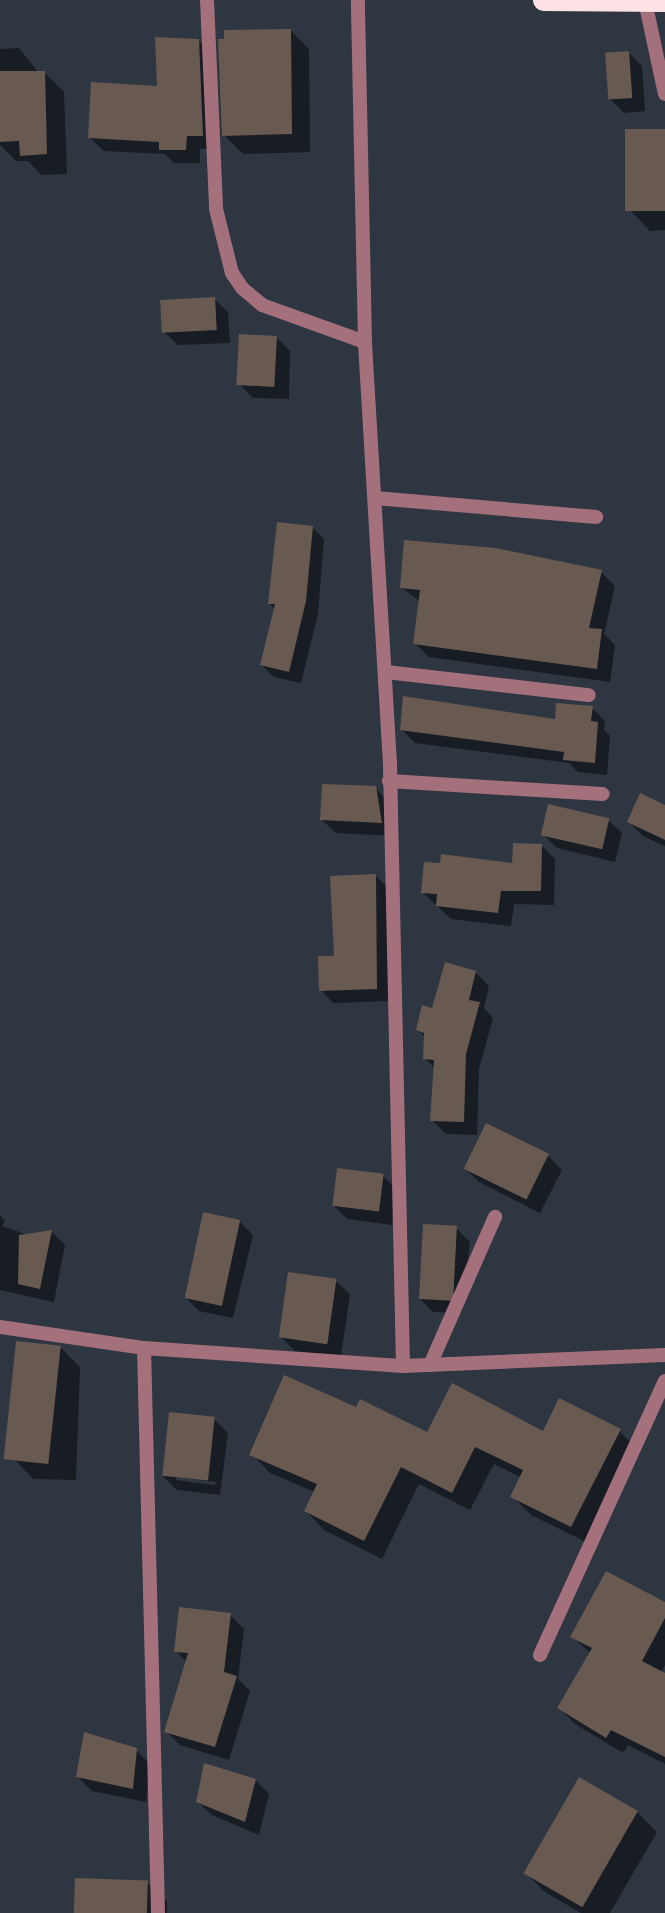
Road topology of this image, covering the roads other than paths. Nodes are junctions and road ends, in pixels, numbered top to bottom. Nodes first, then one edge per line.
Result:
1 (207, 0) edge
2 (358, 0) edge
3 (543, 0) edge
4 (655, 1) edge
5 (665, 94) edge
6 (365, 342) junction
7 (375, 498) junction
8 (596, 517) dead end
9 (386, 672) junction
10 (589, 695) dead end
11 (389, 781) junction
12 (603, 794) dead end
13 (495, 1217) dead end
14 (0, 1327) edge
15 (144, 1348) junction
16 (665, 1355) edge
17 (430, 1365) junction
18 (403, 1366) junction
19 (665, 1381) edge
20 (540, 1655) dead end
21 (158, 1913) edge

1 - 6 street
2 - 6 street
3 - 4 highway
4 - 5 street
6 - 7 street
7 - 8 street
7 - 9 street
9 - 10 street
9 - 11 street
11 - 12 street
11 - 18 street
13 - 17 street
14 - 15 street
15 - 18 street
15 - 21 street
16 - 17 street
17 - 18 street
19 - 20 street

